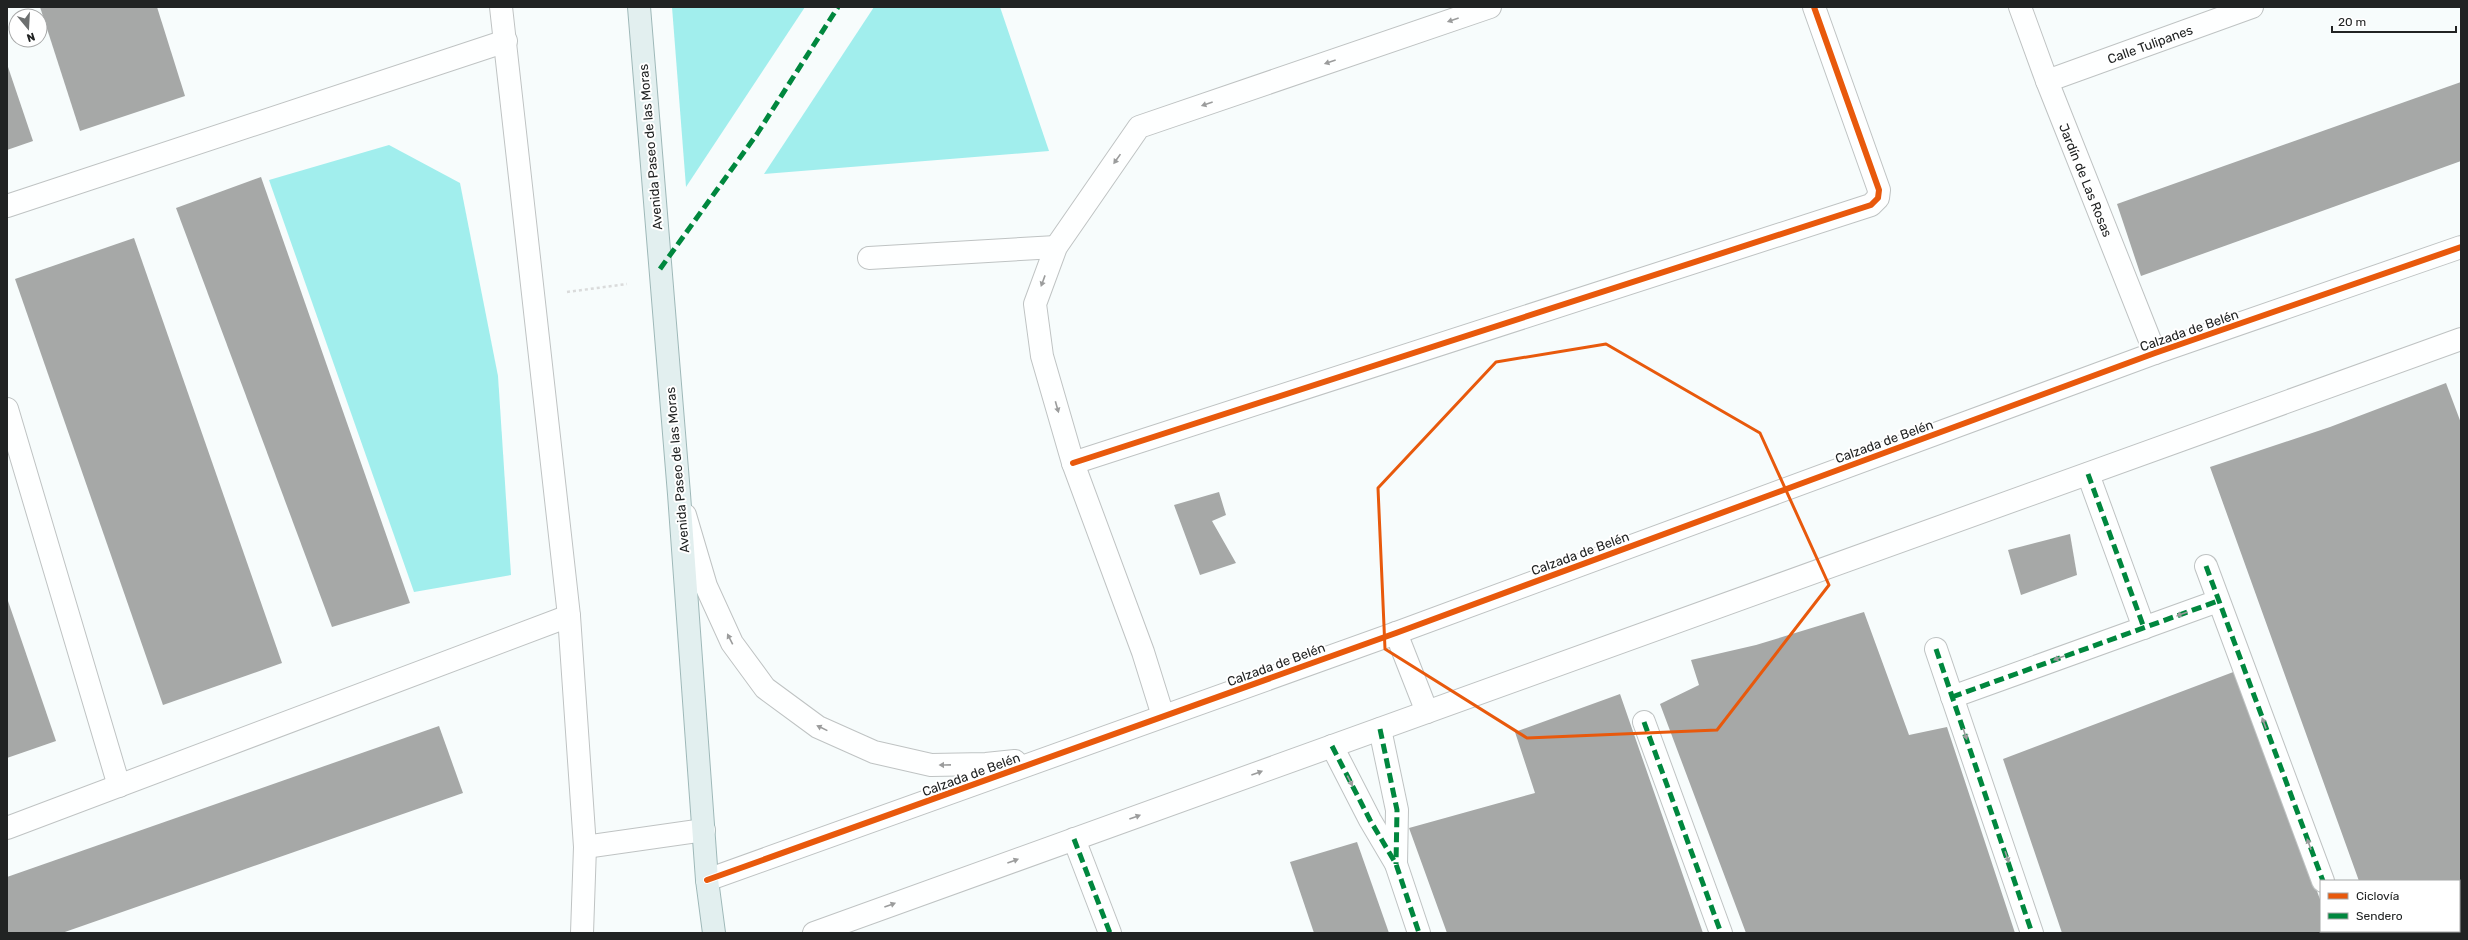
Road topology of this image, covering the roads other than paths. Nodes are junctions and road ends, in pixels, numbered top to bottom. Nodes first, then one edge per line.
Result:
1 (501, 7) edge
2 (638, 7) edge
3 (1490, 7) edge
4 (1814, 7) edge
5 (2020, 7) edge
6 (2252, 7) edge
7 (506, 41) junction
8 (2047, 81) junction
9 (7, 206) edge
10 (1056, 247) junction
11 (2461, 247) edge
12 (869, 258) dead end
13 (2461, 339) edge
14 (2156, 353) junction
15 (7, 409) edge
16 (1073, 463) junction
17 (2088, 474) junction
18 (679, 494) junction
19 (2206, 566) dead end
20 (2218, 601) junction
21 (569, 616) junction
22 (2144, 628) junction
23 (1396, 633) junction
24 (1936, 649) dead end
25 (1952, 697) junction
26 (1427, 712) junction
27 (1163, 716) junction
28 (1644, 722) dead end
29 (1380, 729) junction
30 (1332, 746) junction
31 (1053, 756) junction
32 (120, 786) junction
33 (7, 828) edge
34 (704, 830) junction
35 (1074, 839) junction
36 (585, 847) junction
37 (1396, 864) junction
38 (707, 880) junction
39 (2323, 880) edge
40 (870, 913) junction
41 (582, 933) edge
42 (714, 933) edge
43 (814, 933) edge
44 (848, 933) edge
45 (1110, 933) edge
46 (1419, 933) edge
47 (1721, 933) edge
48 (2032, 933) edge

1 - 7 street
2 - 18 main road, Avenida Paseo de las Moras
3 -> 10 street
4 - 16 street
5 - 8 street, Jardín de Las Rosas
6 - 8 street, Calle Tulipanes
7 - 9 street
7 - 21 street
8 - 14 street, Jardín de Las Rosas
10 - 12 street
10 -> 16 street
11 - 14 street, Calzada de Belén
13 - 17 street
14 - 23 street, Calzada de Belén
15 - 32 street
16 - 27 street
17 - 22 street
17 - 26 street
31 -> 18 street
18 - 34 main road, Avenida Paseo de las Moras
19 - 20 street
20 -> 22 street
39 -> 20 street
21 - 32 street
21 - 36 street
22 -> 25 street
23 - 26 street
23 - 27 street, Calzada de Belén
24 - 25 street
25 -> 48 street
26 - 29 street
27 - 31 street, Calzada de Belén
28 - 47 street
29 - 30 street
29 - 37 street
35 -> 30 street
30 -> 37 street
31 - 38 street, Calzada de Belén
32 - 33 street
34 - 36 street
34 - 38 main road, Avenida Paseo de las Moras
40 -> 35 street
35 - 45 street
36 - 41 street
37 - 46 street
38 - 42 main road, Avenida Paseo de las Moras
40 - 43 street
40 - 44 street

